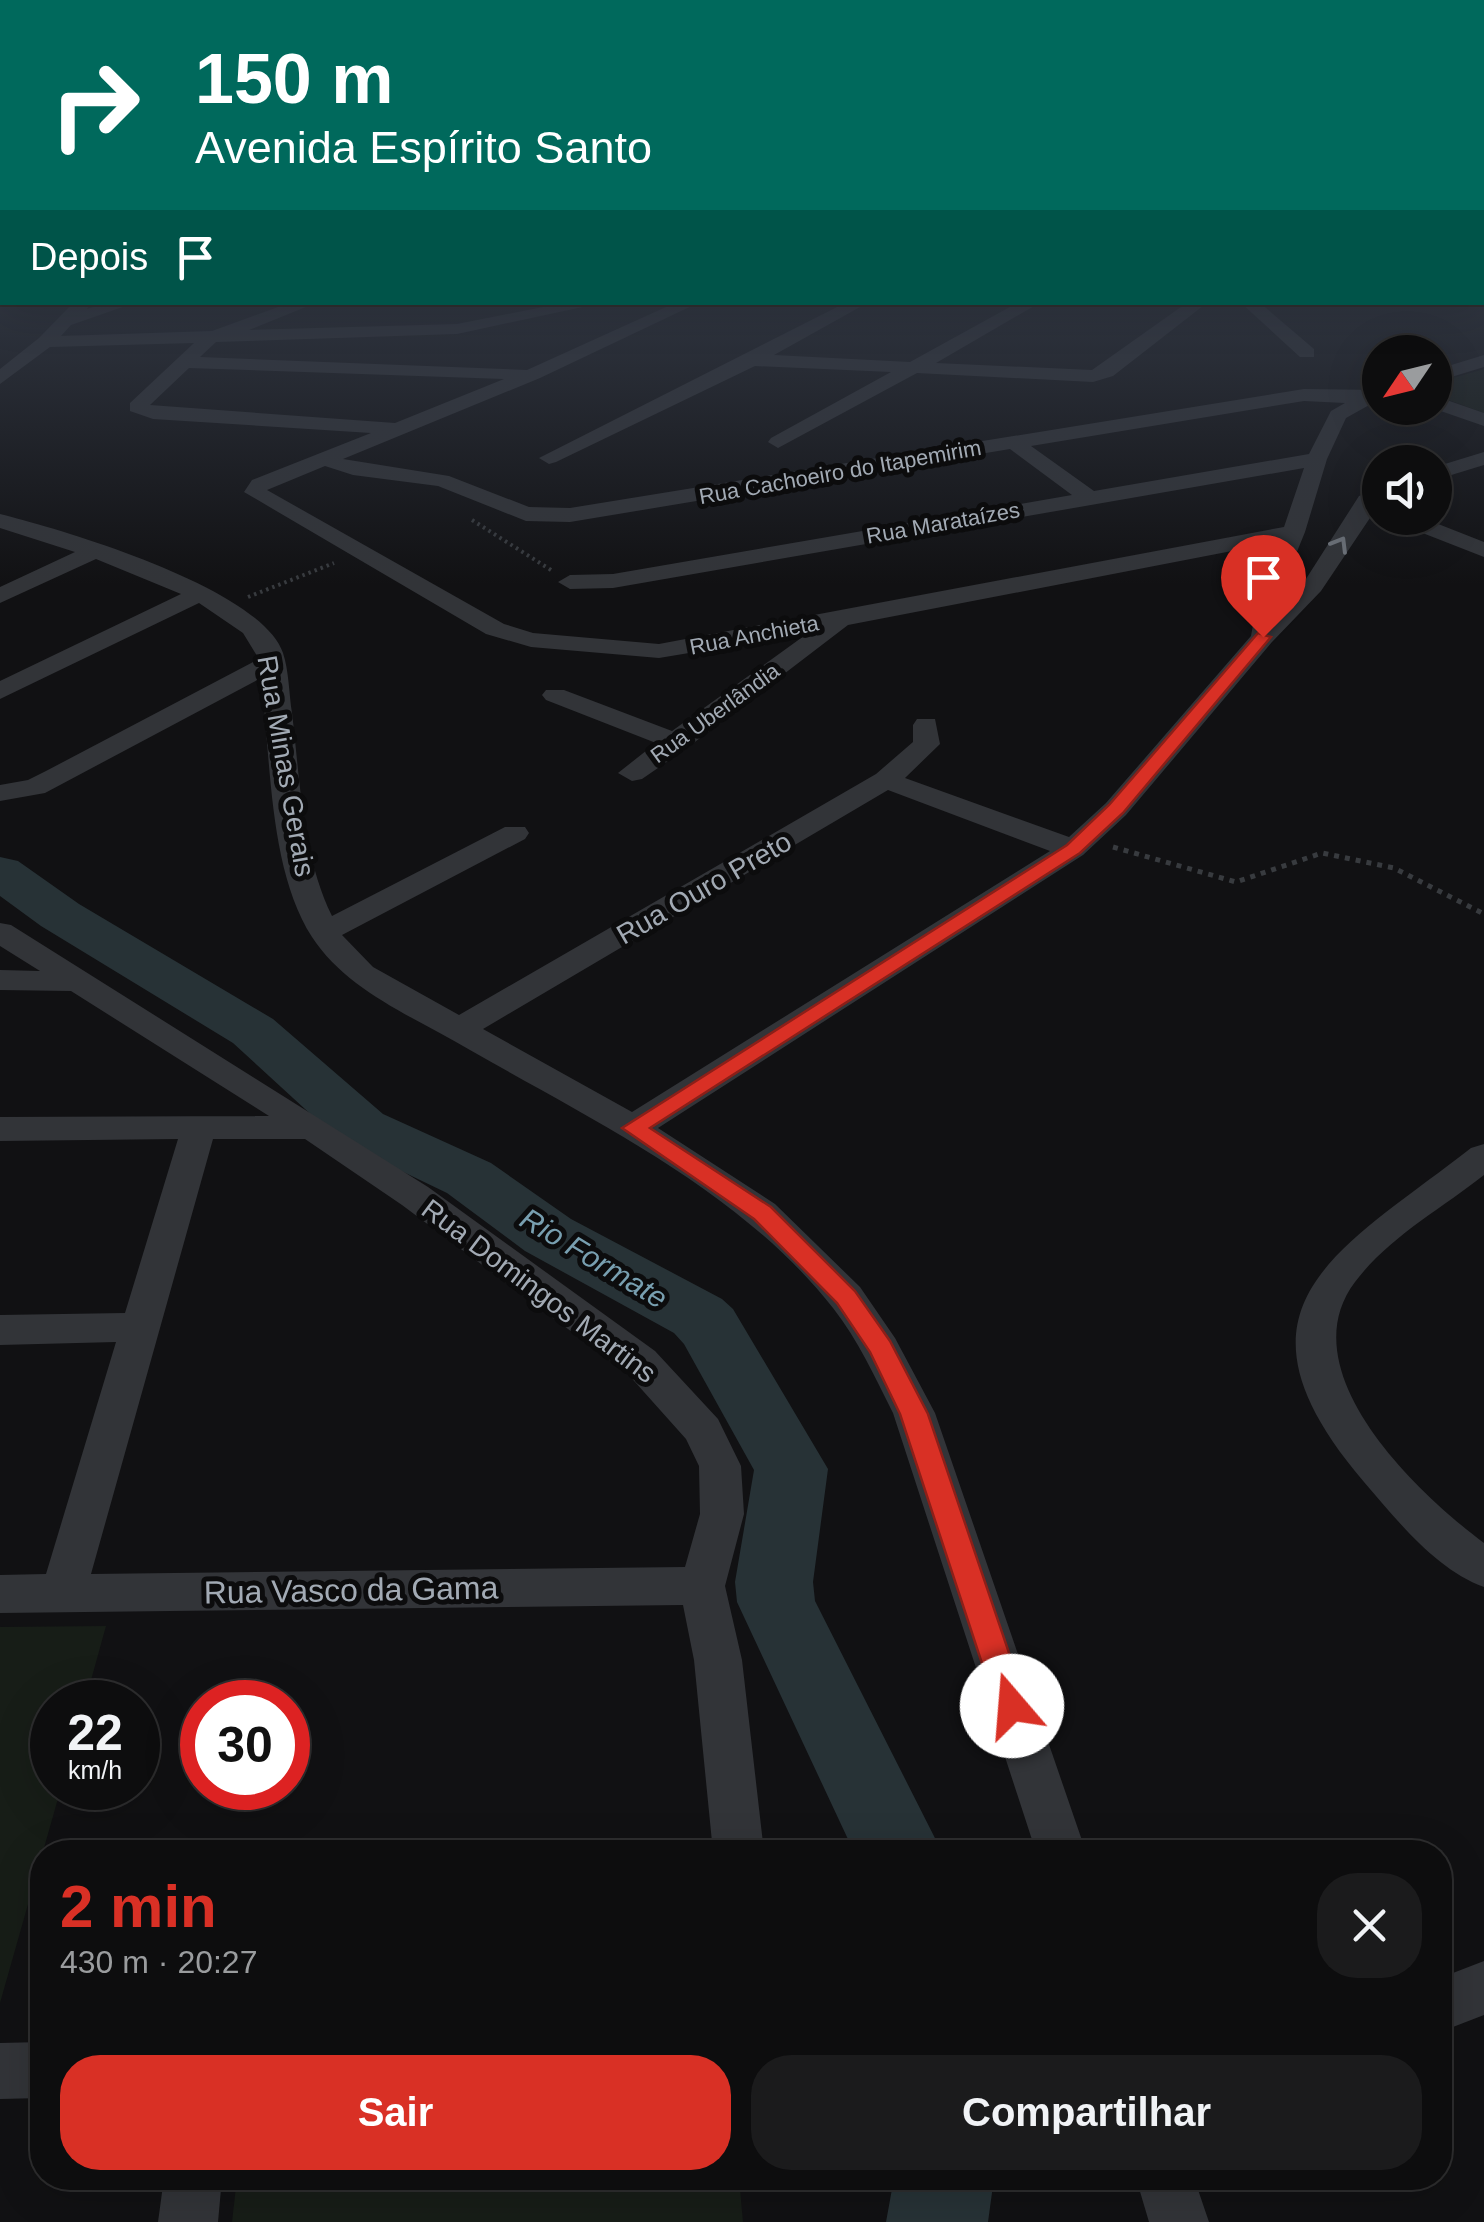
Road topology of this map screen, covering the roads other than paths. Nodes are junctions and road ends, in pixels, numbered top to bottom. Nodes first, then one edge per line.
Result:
1 (167, 377) edge
2 (527, 377) edge
3 (717, 377) edge
4 (902, 377) edge
5 (1362, 395) edge
6 (1362, 400) edge
7 (1452, 408) edge
8 (1484, 420) edge
9 (402, 429) junction
10 (778, 442) dead end
11 (1013, 442) junction
12 (549, 458) dead end
13 (1484, 458) edge
14 (324, 459) junction
15 (1317, 459) junction
16 (1452, 468) edge
17 (1352, 496) edge
18 (1088, 497) junction
19 (0, 521) edge
20 (1294, 532) junction
21 (1447, 535) edge
22 (1484, 550) edge
23 (93, 552) junction
24 (1273, 581) junction
25 (570, 582) road end
26 (1313, 586) junction
27 (0, 596) edge
28 (213, 600) junction
29 (846, 616) junction
30 (1263, 637) junction
31 (272, 662) junction
32 (0, 690) edge
33 (555, 694) dead end
34 (926, 725) dead end
35 (677, 742) junction
36 (632, 773) dead end
37 (886, 780) junction
38 (0, 793) edge
39 (515, 833) dead end
40 (1079, 844) junction
41 (0, 932) edge
42 (324, 932) junction
43 (0, 980) edge
44 (81, 981) junction
45 (457, 1030) junction
46 (312, 1126) junction
47 (199, 1127) junction
48 (633, 1128) junction
49 (0, 1129) edge
50 (1484, 1156) edge
51 (143, 1327) junction
52 (0, 1330) edge
53 (1484, 1568) edge
54 (702, 1586) junction
55 (0, 1594) edge
56 (63, 1594) junction
57 (738, 1840) edge
58 (1056, 1840) edge
59 (1484, 1988) edge
60 (1452, 2000) edge
61 (30, 2070) edge
62 (0, 2071) edge
63 (192, 2190) edge
64 (1170, 2190) edge
65 (188, 2222) edge
66 (1179, 2222) edge

1 - 9 street
2 - 9 street
3 - 12 street
4 - 10 street
5 - 11 street, Rua Cachoeiro do Itapemirim
6 - 15 street
7 - 8 street
9 - 14 street
11 - 14 street, Rua Cachoeiro do Itapemirim
11 - 18 street
13 - 16 street
14 - 29 street, Rua Anchieta
15 - 17 street
15 - 18 street, Rua Marataízes
17 - 20 street
26 -> 17 street
18 - 25 street, Rua Marataízes
19 - 23 street, Rua Minas Gerais
20 - 24 street
20 - 29 street, Rua Anchieta
21 - 22 street
23 - 27 street
23 - 28 street, Rua Minas Gerais
24 - 26 street
24 - 30 street
26 - 30 street
28 - 31 street, Rua Minas Gerais
28 - 32 street
29 - 35 street, Rua Uberlândia
30 - 40 street
31 - 38 street
31 - 42 street, Rua Minas Gerais
33 - 35 street
34 - 37 street, Rua Ouro Preto
35 - 36 street, Rua Uberlândia
37 - 40 street
37 - 45 street, Rua Ouro Preto
39 - 42 street
40 - 48 street
41 - 44 street, Rua Domingos Martins
42 - 45 street, Rua Minas Gerais
43 - 44 street
44 - 46 street, Rua Domingos Martins
45 - 48 street, Rua Minas Gerais
46 - 47 street
46 - 54 street, Rua Domingos Martins
47 - 49 street
47 - 51 street
48 - 58 street, Rua Minas Gerais
50 - 53 street
51 - 52 street
51 - 56 street
54 - 56 street, Rua Vasco da Gama
54 - 57 street, Rua Domingos Martins
55 - 56 street, Rua Vasco da Gama
59 - 60 street
61 - 62 street
63 - 65 street
64 - 66 street

